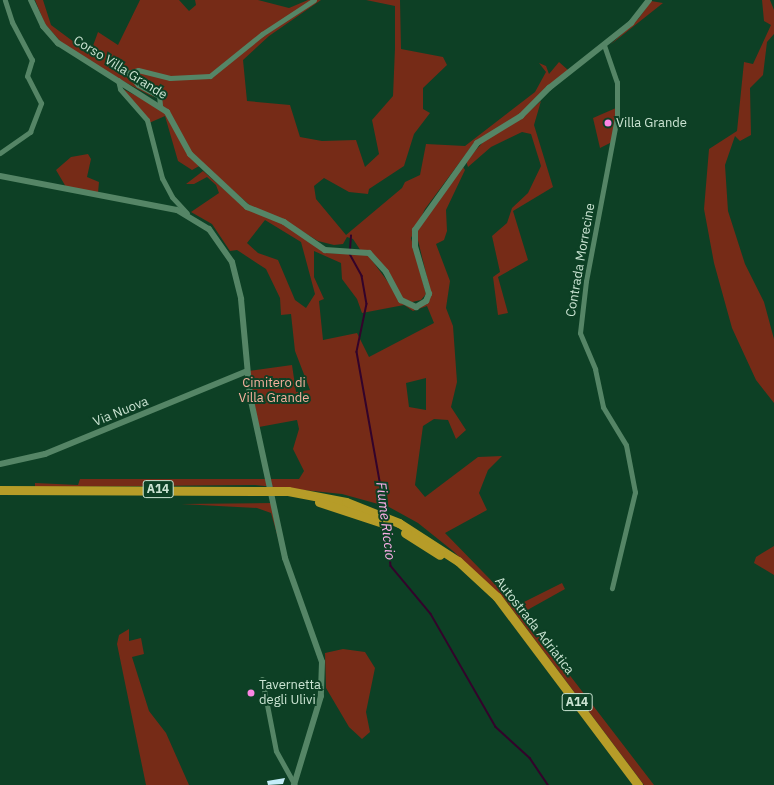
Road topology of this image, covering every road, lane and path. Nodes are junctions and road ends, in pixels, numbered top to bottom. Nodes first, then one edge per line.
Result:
1 (5, 0) edge
2 (31, 0) edge
3 (314, 0) edge
4 (649, 0) edge
5 (604, 45) junction
6 (118, 80) junction
7 (160, 104) junction
8 (0, 152) edge
9 (0, 176) edge
10 (187, 213) junction
11 (247, 371) junction
12 (0, 464) edge
13 (0, 490) edge
14 (0, 496) edge
15 (314, 498) junction
16 (612, 588) dead end
17 (514, 621) junction
18 (262, 679) dead end
19 (294, 784) edge
20 (630, 785) edge
21 (638, 785) edge

1 - 8 street
2 - 6 street, Corso Villa Grande
3 - 7 street
4 - 5 street
5 - 7 street, Corso Villa Grande
5 - 16 street, Contrada Morrecine
6 - 7 street, Corso Villa Grande
6 - 10 street
9 - 10 street
10 - 11 street
11 - 12 street, Via Nuova
11 - 19 street
13 - 15 highway, Autostrada Adriatica / A14
14 - 15 highway, Autostrada Adriatica / A14
15 - 17 highway, Autostrada Adriatica / A14
17 - 20 highway, Autostrada Adriatica / A14
17 - 21 highway, Autostrada Adriatica / A14
18 - 19 street

